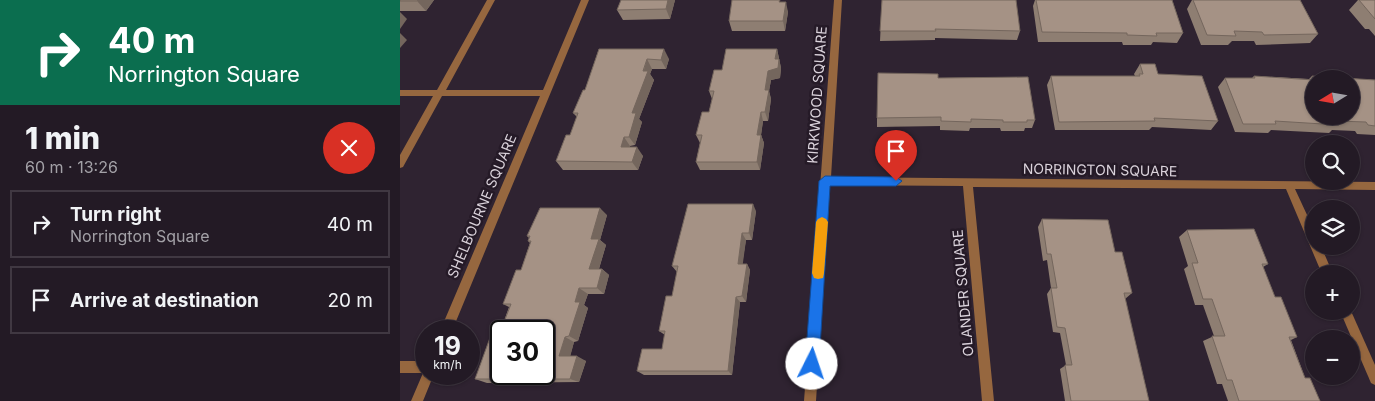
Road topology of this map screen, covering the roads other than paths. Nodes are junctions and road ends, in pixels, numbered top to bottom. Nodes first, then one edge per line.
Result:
1 (491, 0) edge
2 (585, 0) edge
3 (838, 0) edge
4 (400, 93) edge
5 (546, 93) junction
6 (439, 94) junction
7 (400, 164) edge
8 (825, 181) junction
9 (968, 182) junction
10 (1289, 186) junction
11 (1375, 186) edge
12 (1305, 222) edge
13 (451, 320) edge
14 (1349, 320) edge
15 (400, 367) edge
16 (415, 367) edge
17 (1375, 379) edge
18 (424, 385) edge
19 (417, 401) edge
20 (810, 401) edge
21 (988, 401) edge

1 - 6 street
2 - 5 street, SHELBOURNE SQUARE
3 - 8 street, KIRKWOOD SQUARE
4 - 6 street
5 - 6 street
5 - 13 street, SHELBOURNE SQUARE
6 - 7 street
8 - 9 street, NORRINGTON SQUARE
8 - 20 street, KIRKWOOD SQUARE
9 - 10 street, NORRINGTON SQUARE
9 - 21 street, OLANDER SQUARE
10 - 11 street, NORRINGTON SQUARE
10 - 12 street
14 - 17 street
15 - 16 street
18 - 19 street

